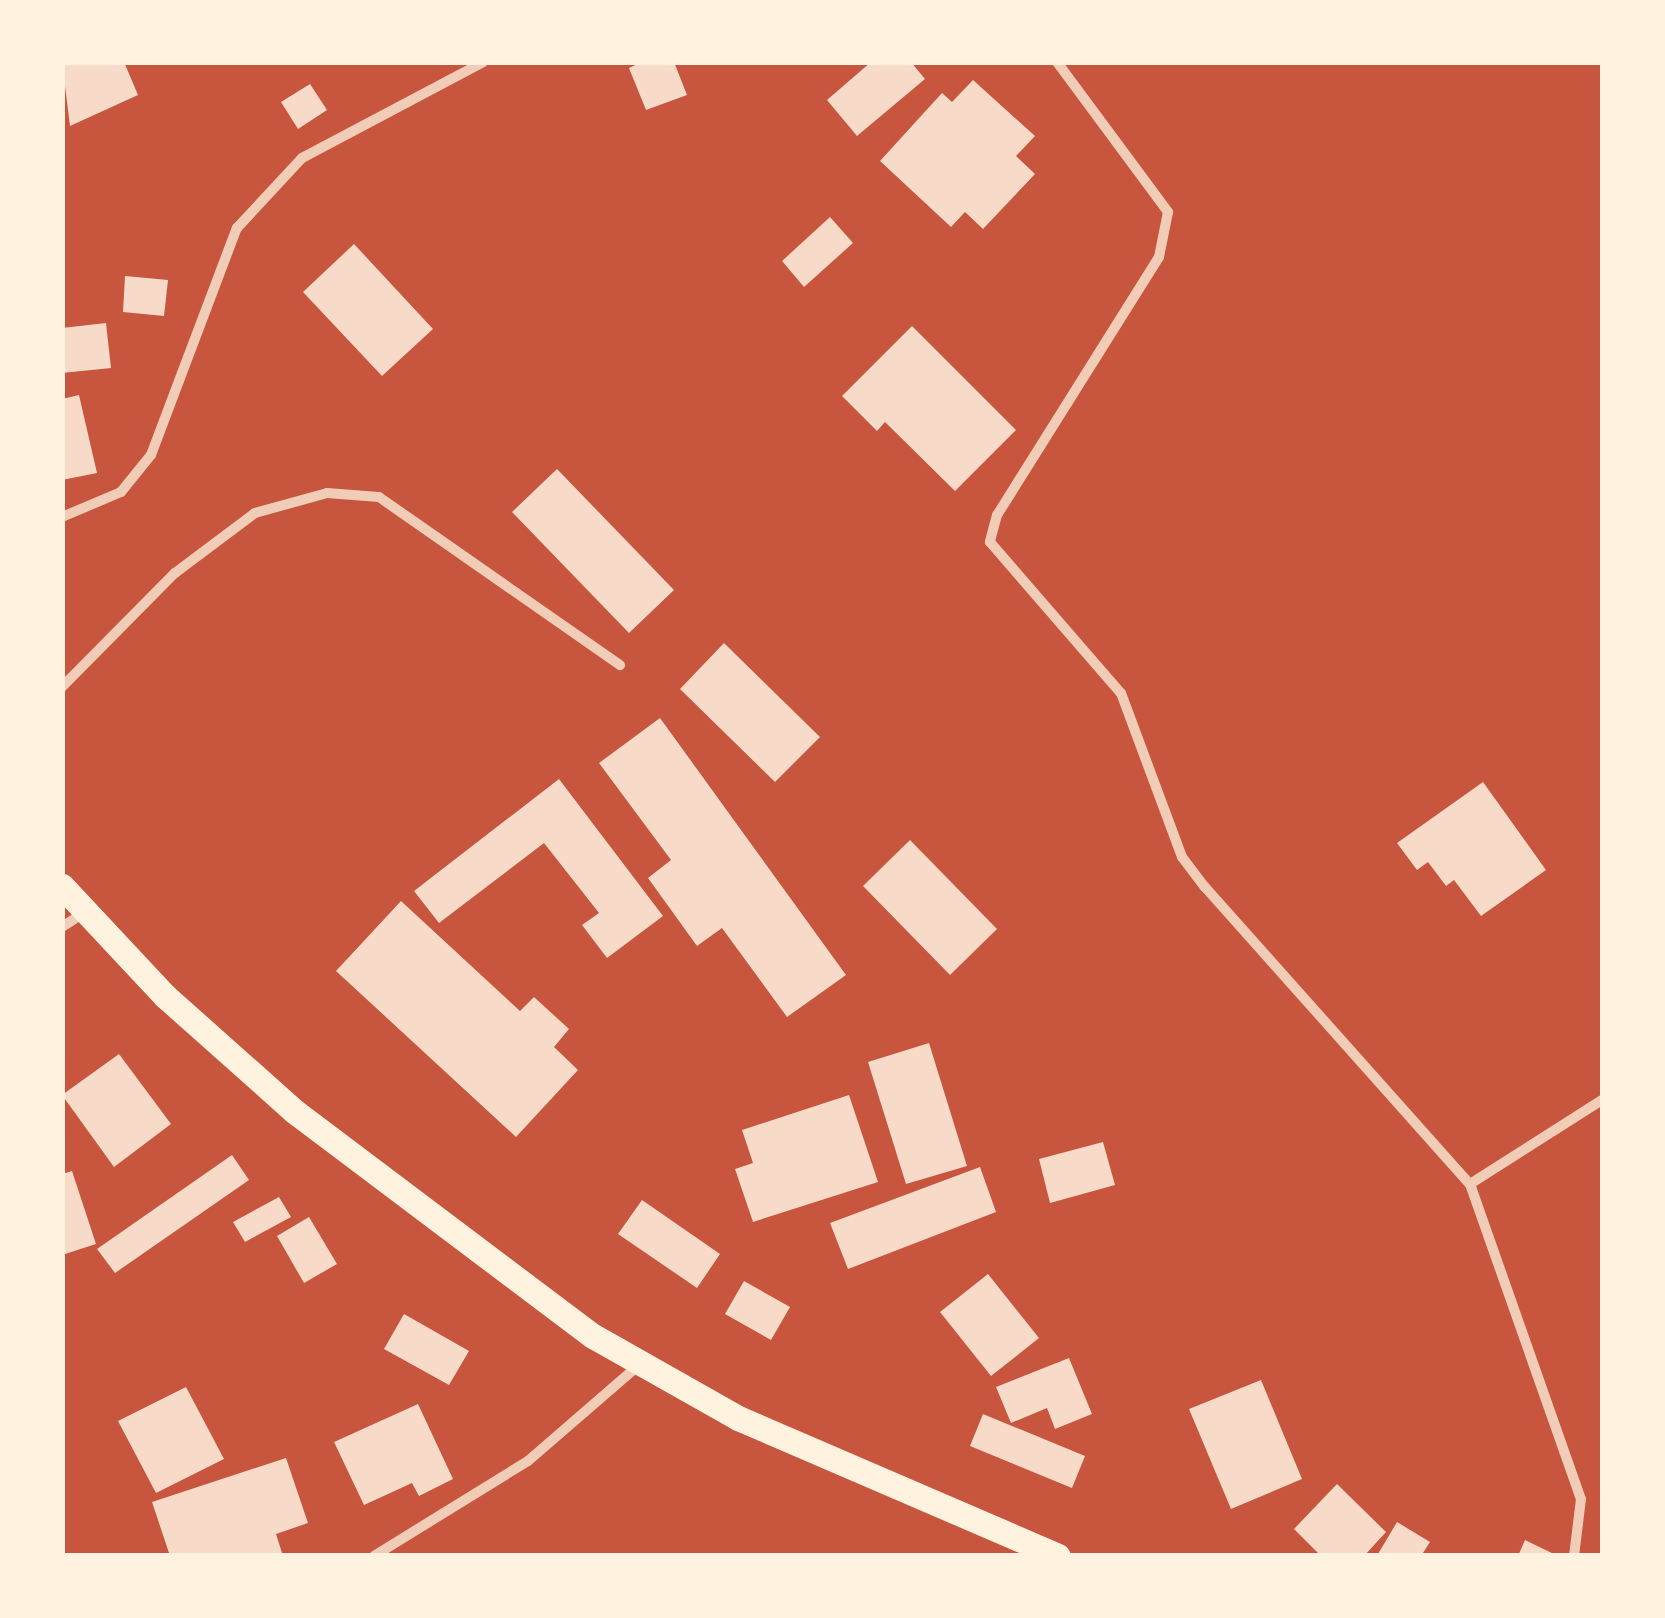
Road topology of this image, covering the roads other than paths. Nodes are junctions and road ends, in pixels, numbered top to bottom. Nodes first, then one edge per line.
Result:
1 (483, 62) edge
2 (1058, 62) edge
3 (62, 517) edge
4 (620, 665) dead end
5 (62, 687) edge
6 (62, 886) edge
7 (86, 912) junction
8 (62, 927) edge
9 (1602, 1100) edge
10 (1470, 1184) junction
11 (640, 1363) junction
12 (374, 1556) edge
13 (1058, 1556) edge
14 (1574, 1556) edge

1 - 3 street
2 - 10 street
4 - 5 street
6 - 7 main road
7 - 8 street
7 - 11 main road
9 - 10 street
10 - 14 street
11 - 12 street
11 - 13 main road

